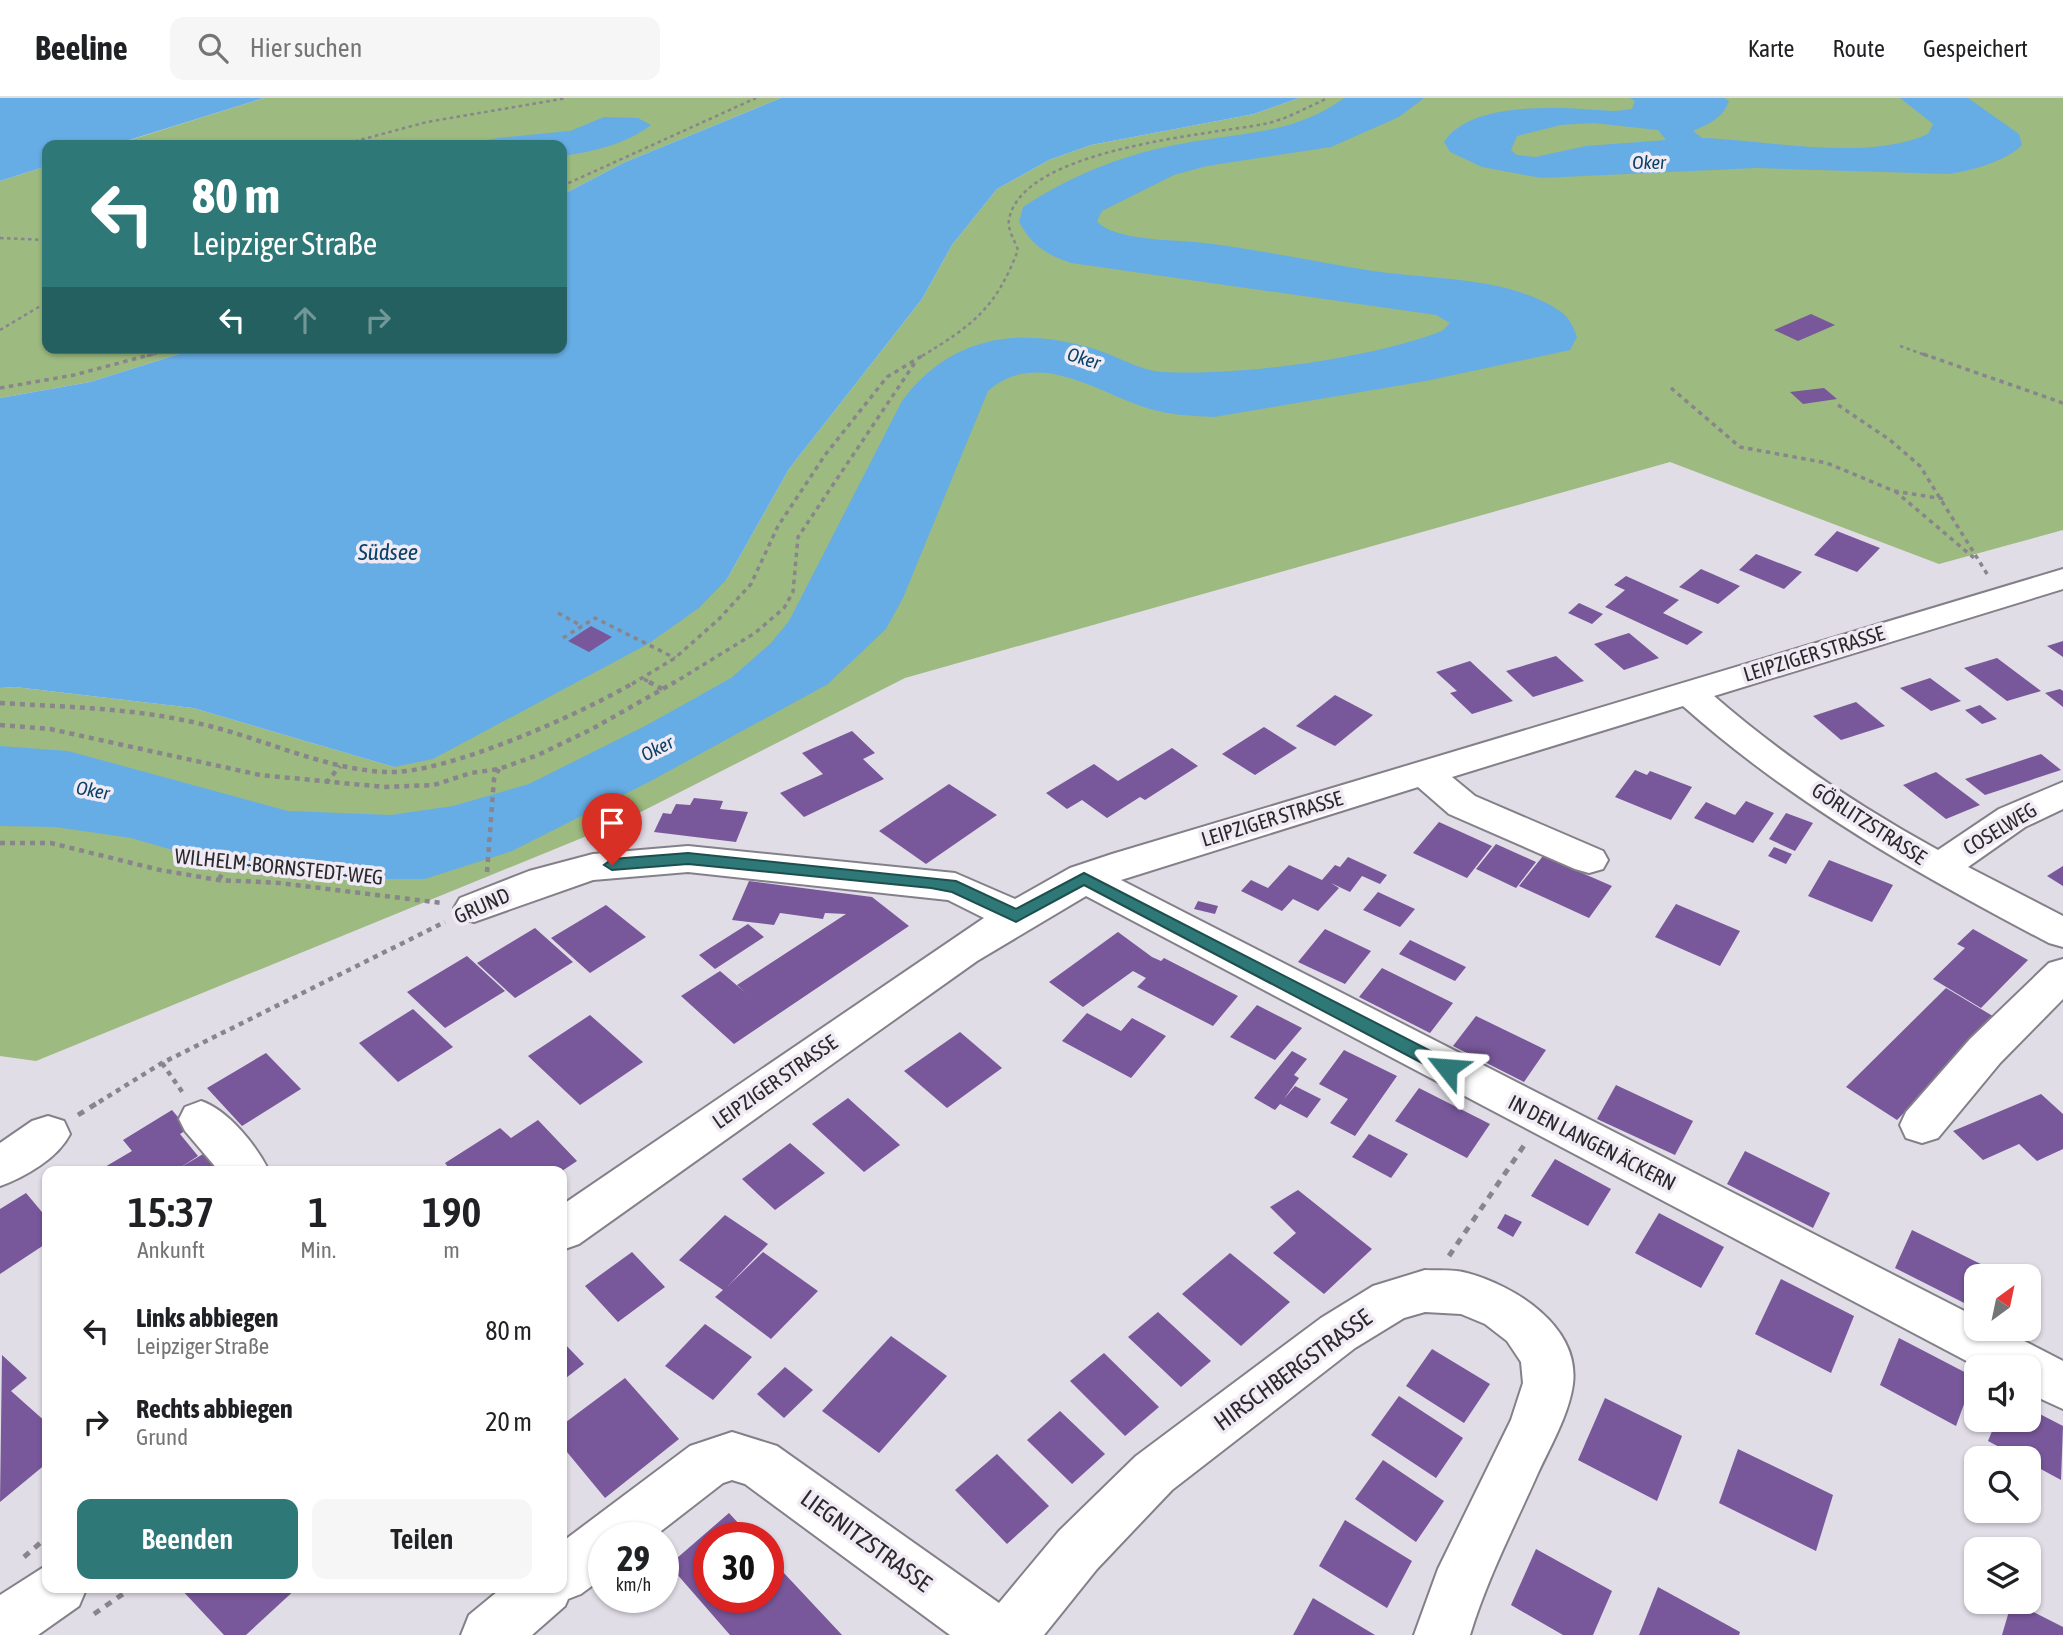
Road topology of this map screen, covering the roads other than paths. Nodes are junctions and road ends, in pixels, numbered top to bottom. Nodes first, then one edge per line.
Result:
1 (2063, 579) edge
2 (1689, 693) junction
3 (1424, 773) junction
4 (2063, 794) edge
5 (1589, 860) dead end
6 (1939, 868) junction
7 (1084, 878) junction
8 (480, 892) road end
9 (1016, 916) junction
10 (2063, 933) edge
11 (2063, 974) edge
12 (201, 1119) dead end
13 (1922, 1125) dead end
14 (48, 1134) road end
15 (242, 1166) edge
16 (0, 1167) edge
17 (567, 1227) edge
18 (2004, 1355) edge
19 (2041, 1374) edge
20 (2063, 1386) edge
21 (631, 1522) edge
22 (588, 1555) edge
23 (567, 1571) edge
24 (539, 1593) edge
25 (74, 1603) edge
26 (0, 1628) edge
27 (489, 1635) edge
28 (996, 1635) edge
29 (1008, 1635) edge
30 (1442, 1635) edge

1 - 2 street, LEIPZIGER STRASSE
2 - 3 street, LEIPZIGER STRASSE
2 - 6 street, GÖRLITZSTRASSE
3 - 5 street
3 - 7 street, LEIPZIGER STRASSE
4 - 6 street, COSELWEG
6 - 10 street, GÖRLITZSTRASSE
7 - 9 street, LEIPZIGER STRASSE
7 - 18 street, IN DEN LANGEN ÄCKERN
8 - 9 street, GRUND
9 - 17 street, LEIPZIGER STRASSE
11 - 13 street
12 - 15 street
14 - 16 street
19 - 20 street, IN DEN LANGEN ÄCKERN
21 - 28 street, LIEGNITZSTRASSE
22 - 23 street
24 - 27 street
25 - 26 street
29 - 30 street, HIRSCHBERGSTRASSE

